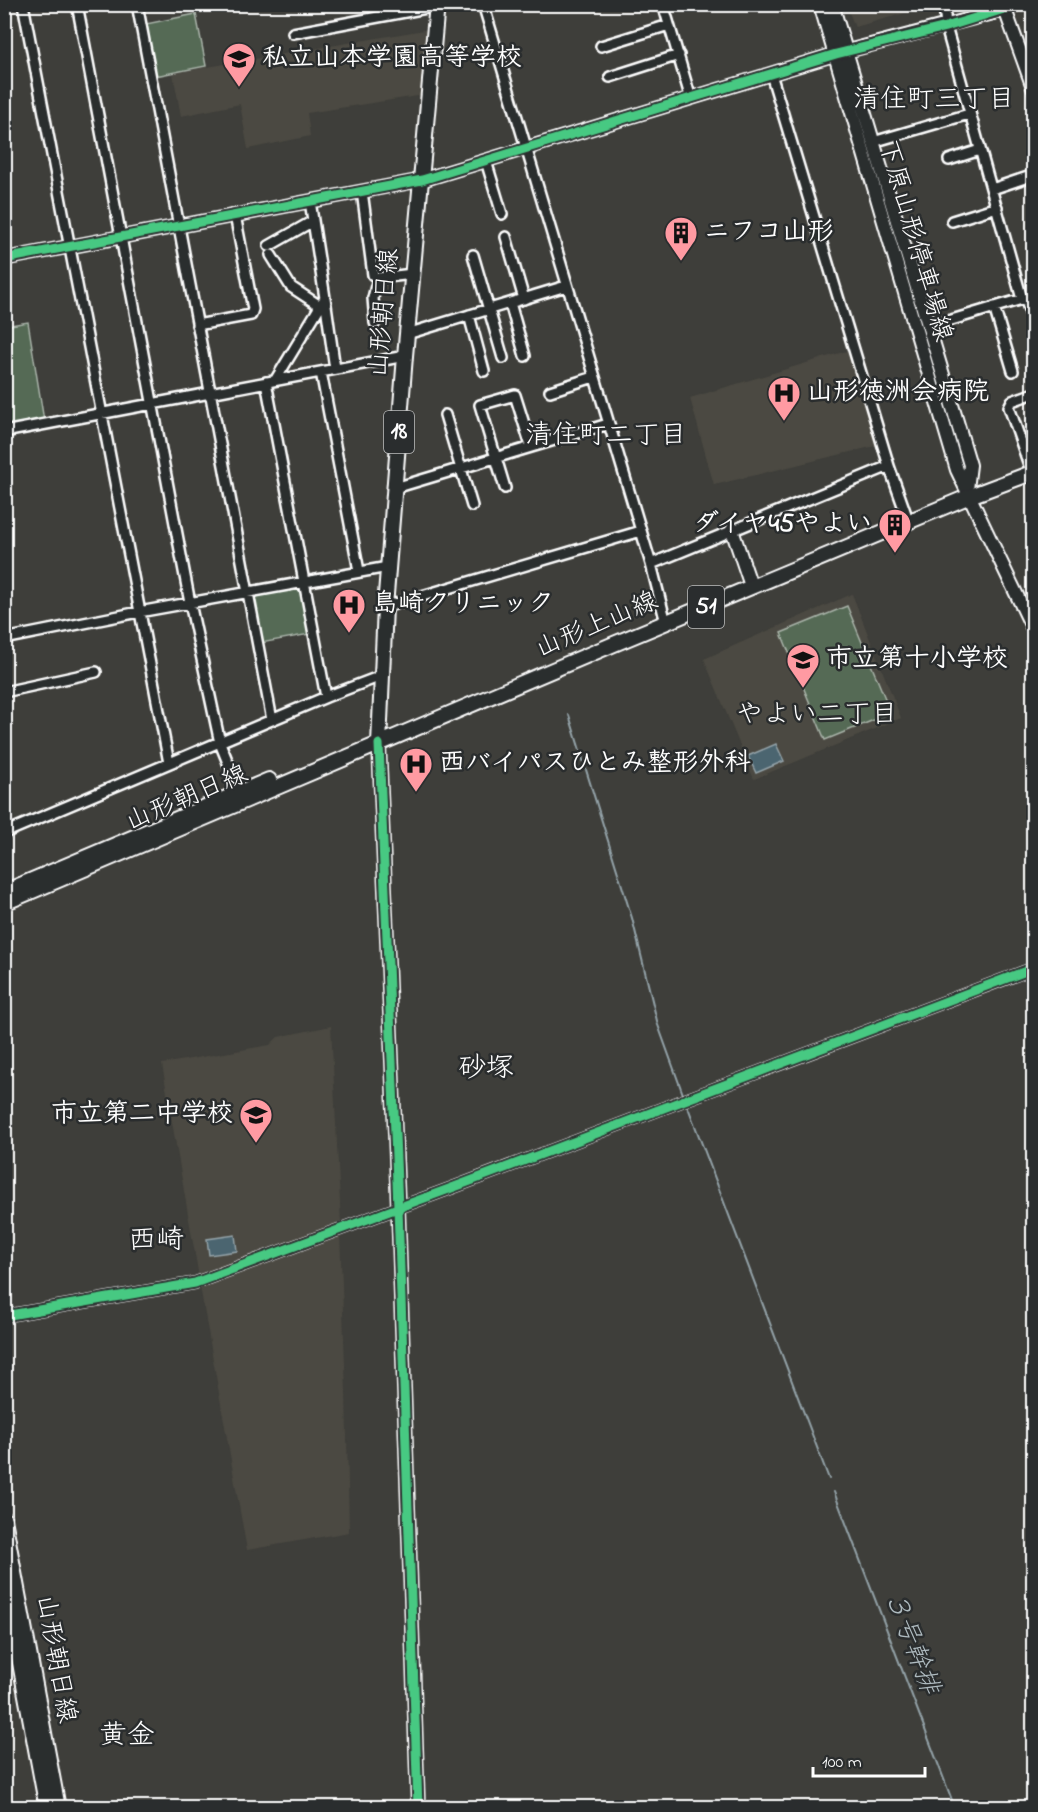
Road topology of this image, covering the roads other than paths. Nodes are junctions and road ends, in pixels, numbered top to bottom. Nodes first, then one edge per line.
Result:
1 (23, 4) edge
2 (77, 4) edge
3 (137, 4) edge
4 (483, 4) edge
5 (663, 4) edge
6 (820, 4) edge
7 (832, 4) edge
8 (944, 4) edge
9 (1020, 4) edge
10 (437, 5) edge
11 (1004, 7) edge
12 (397, 9) edge
13 (669, 25) junction
14 (946, 27) junction
15 (293, 33) dead end
16 (601, 46) dead end
17 (841, 53) junction
18 (679, 55) junction
19 (771, 74) junction
20 (610, 76) dead end
21 (1034, 90) edge
22 (691, 99) junction
23 (969, 114) junction
24 (873, 142) junction
25 (526, 148) junction
26 (980, 150) junction
27 (949, 160) dead end
28 (486, 161) junction
29 (1034, 175) edge
30 (422, 180) junction
31 (992, 189) junction
32 (363, 191) junction
33 (310, 201) junction
34 (997, 207) junction
35 (502, 214) dead end
36 (235, 215) junction
37 (313, 221) junction
38 (952, 221) dead end
39 (179, 226) junction
40 (506, 237) dead end
41 (122, 238) junction
42 (69, 247) junction
43 (472, 255) dead end
44 (4, 259) edge
45 (413, 274) junction
46 (378, 278) junction
47 (566, 286) junction
48 (524, 299) junction
49 (1027, 299) edge
50 (322, 302) junction
51 (510, 303) junction
52 (994, 307) junction
53 (488, 309) junction
54 (469, 315) junction
55 (375, 322) dead end
56 (1034, 323) edge
57 (197, 325) junction
58 (928, 327) junction
59 (407, 334) junction
60 (405, 356) junction
61 (525, 356) dead end
62 (503, 358) dead end
63 (334, 369) junction
64 (483, 370) dead end
65 (1013, 371) dead end
66 (321, 372) junction
67 (594, 377) junction
68 (271, 380) junction
69 (549, 391) dead end
70 (209, 392) junction
71 (1034, 393) edge
72 (153, 403) junction
73 (101, 413) junction
74 (445, 415) dead end
75 (608, 424) junction
76 (4, 432) edge
77 (531, 447) junction
78 (496, 457) junction
79 (890, 466) junction
80 (1032, 467) edge
81 (460, 468) junction
82 (395, 488) junction
83 (506, 488) dead end
84 (968, 492) junction
85 (472, 506) dead end
86 (906, 514) junction
87 (732, 530) junction
88 (641, 531) junction
89 (651, 564) junction
90 (388, 567) junction
91 (359, 571) junction
92 (749, 580) junction
93 (303, 581) junction
94 (248, 591) junction
95 (190, 603) junction
96 (385, 607) junction
97 (139, 612) junction
98 (664, 615) junction
99 (1034, 631) edge
100 (4, 639) edge
101 (96, 672) dead end
102 (381, 676) junction
103 (4, 692) edge
104 (326, 697) junction
105 (272, 720) junction
106 (379, 739) junction
107 (220, 743) junction
108 (169, 763) junction
109 (242, 797) junction
110 (4, 833) edge
111 (4, 891) edge
112 (4, 903) edge
113 (1034, 968) edge
114 (398, 1207) junction
115 (4, 1316) edge
116 (4, 1519) edge
117 (4, 1577) edge
118 (46, 1808) edge
119 (58, 1808) edge
120 (418, 1808) edge

1 - 42 street
2 - 41 street
3 - 39 street
4 - 25 street
5 - 13 street
6 - 17 street, 下原山形停車場線
7 - 17 street, 下原山形停車場線
8 - 14 street
9 - 11 street
10 - 12 street
10 - 30 main road, 山形朝日線 / 18
11 - 14 street
11 - 21 street
12 - 15 street
13 - 16 street
13 - 18 street
14 - 17 street
14 - 23 street
17 - 19 street
17 - 24 street, 下原山形停車場線
17 - 84 street, 下原山形停車場線
18 - 20 street
18 - 22 street
19 - 22 street
19 - 79 street
22 - 25 street
23 - 24 street
23 - 26 street
24 - 58 street, 下原山形停車場線
25 - 28 street
25 - 47 street
26 - 27 street
26 - 31 street
28 - 30 street
28 - 35 street
29 - 31 street
30 - 32 street
30 - 45 main road, 山形朝日線 / 18
31 - 34 street
32 - 33 street
32 - 46 street
33 - 36 street
33 - 37 street
34 - 38 street
34 - 49 street
36 - 39 street
36 - 57 street
37 - 50 street
37 - 50 street
39 - 41 street
39 - 57 street
40 - 48 street
41 - 42 street
41 - 72 street
42 - 44 street
42 - 73 street
43 - 53 street
45 - 46 street
45 - 59 main road, 山形朝日線 / 18
46 - 55 street
47 - 48 street
47 - 67 street
48 - 51 street
49 - 52 street
49 - 56 street
50 - 63 street
50 - 68 street
51 - 53 street
51 - 61 street
52 - 58 street
52 - 65 street
53 - 54 street
53 - 62 street
54 - 59 street
54 - 64 street
57 - 70 street
58 - 84 street, 下原山形停車場線
59 - 60 main road, 山形朝日線 / 18
60 - 63 street
60 - 82 main road, 山形朝日線 / 18
63 - 66 street
66 - 68 street
66 - 91 street
67 - 69 street
67 - 75 street
68 - 70 street
68 - 93 street
70 - 72 street
70 - 94 street
71 - 80 street
72 - 73 street
72 - 95 street
73 - 76 street
73 - 97 street
74 - 81 street
75 - 77 street
75 - 88 street
77 - 78 street
77 - 78 street
78 - 81 street
78 - 83 street
79 - 86 street
79 - 87 street
80 - 84 main road, 山形上山線 / 51
81 - 82 street
81 - 85 street
82 - 90 main road, 山形朝日線 / 18
84 - 86 main road, 山形上山線 / 51
84 - 99 street, 下原山形停車場線
84 - 106 main road, 山形上山線 / 51
86 - 92 main road, 山形上山線 / 51
87 - 89 street
87 - 92 street
88 - 89 street
88 - 96 street
89 - 98 street
90 - 91 street
90 - 96 main road, 山形朝日線 / 18
91 - 93 street
92 - 98 main road, 山形上山線 / 51
93 - 94 street
93 - 104 street
94 - 95 street
94 - 105 street
95 - 97 street
95 - 107 street
96 - 102 main road, 山形朝日線 / 18
97 - 100 street
97 - 108 street
98 - 106 main road, 山形上山線 / 51
101 - 103 street
102 - 104 street
102 - 106 main road, 山形朝日線 / 18
104 - 105 street
105 - 107 street
106 - 109 main road, 山形朝日線
106 - 114 street
107 - 108 street
107 - 109 street
108 - 110 street
109 - 111 main road, 山形朝日線
109 - 112 main road, 山形朝日線
113 - 114 street
114 - 115 street
114 - 120 street
116 - 119 main road, 山形朝日線
117 - 118 main road, 山形朝日線

